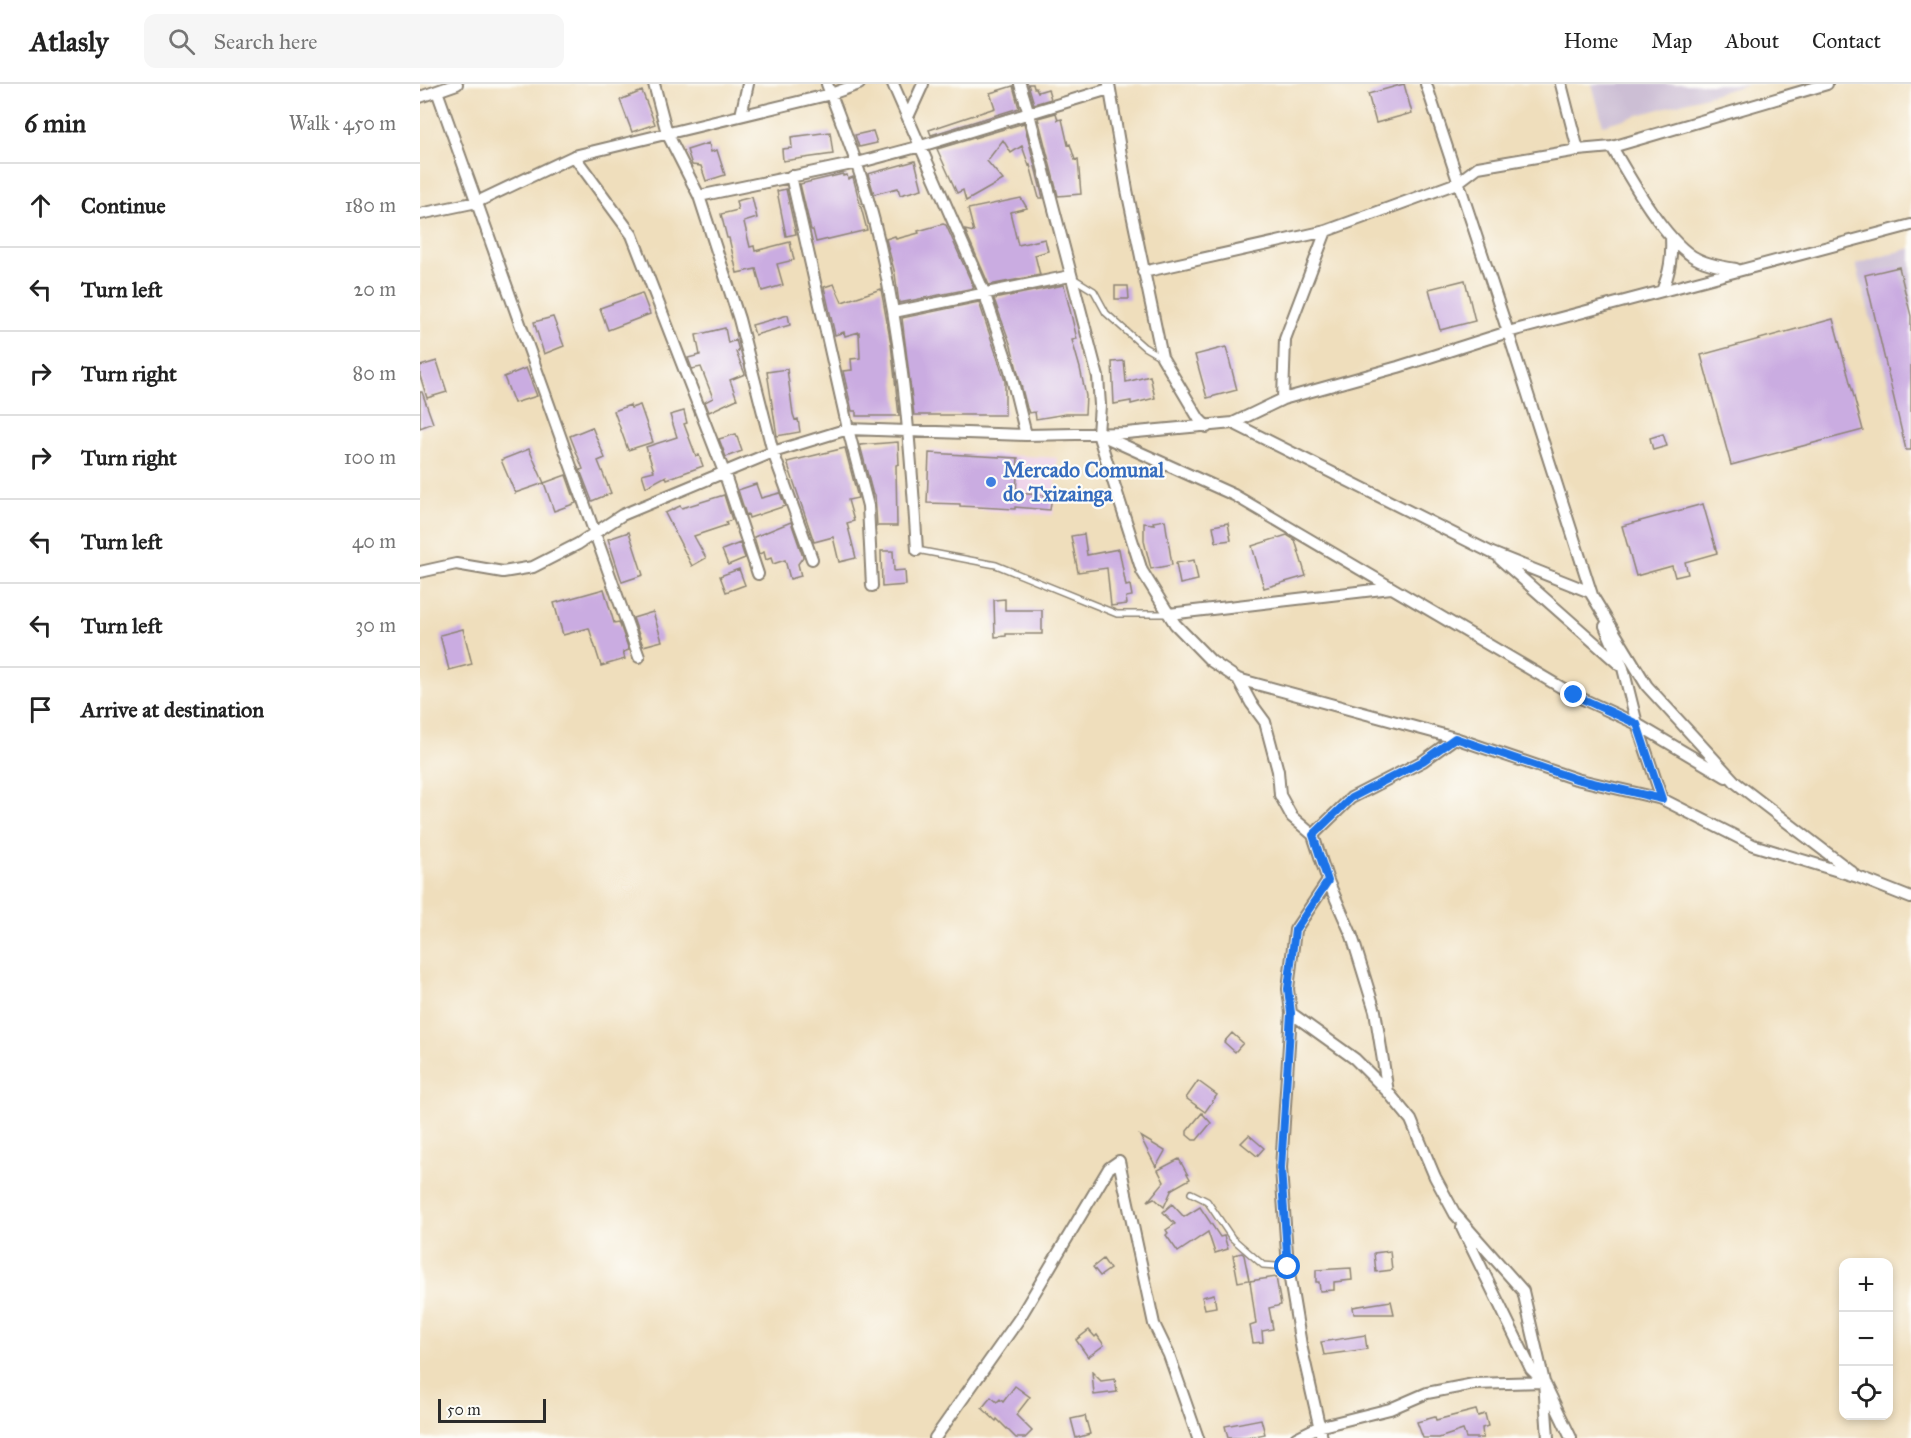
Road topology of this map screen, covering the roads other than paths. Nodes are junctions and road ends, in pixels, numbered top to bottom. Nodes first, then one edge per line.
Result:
1 (457, 84) edge
2 (654, 84) edge
3 (748, 84) edge
4 (859, 84) edge
5 (893, 84) edge
6 (923, 84) edge
7 (1020, 84) edge
8 (1426, 84) edge
9 (1561, 84) edge
10 (1827, 84) edge
11 (1109, 86) edge
12 (829, 89) edge
13 (436, 91) junction
14 (420, 97) edge
15 (1029, 114) junction
16 (741, 115) junction
17 (908, 117) junction
18 (667, 133) junction
19 (921, 146) junction
20 (1612, 147) junction
21 (1578, 150) junction
22 (574, 156) junction
23 (857, 162) junction
24 (791, 176) junction
25 (1457, 183) junction
26 (699, 196) junction
27 (477, 202) junction
28 (420, 214) edge
29 (1911, 225) edge
30 (1326, 231) junction
31 (1671, 237) junction
32 (1742, 270) junction
33 (1143, 272) junction
34 (1070, 276) junction
35 (1662, 291) junction
36 (984, 292) junction
37 (894, 312) junction
38 (1508, 332) junction
39 (1162, 357) junction
40 (1283, 399) junction
41 (1233, 423) junction
42 (1207, 427) junction
43 (848, 429) junction
44 (910, 430) junction
45 (1098, 434) junction
46 (1026, 435) junction
47 (773, 452) junction
48 (724, 472) junction
49 (595, 532) junction
50 (917, 550) joint
51 (1492, 553) junction
52 (812, 559) dead end
53 (420, 572) edge
54 (758, 574) dead end
55 (872, 586) dead end
56 (1392, 588) junction
57 (1590, 592) junction
58 (1169, 614) junction
59 (639, 657) dead end
60 (1623, 668) junction
61 (1238, 679) junction
62 (1647, 686) junction
63 (1637, 724) junction
64 (1455, 738) junction
65 (1736, 783) junction
66 (1662, 799) junction
67 (1313, 835) junction
68 (1858, 877) junction
69 (1328, 881) junction
70 (1911, 898) edge
71 (1291, 1013) junction
72 (1388, 1092) junction
73 (1191, 1193) dead end
74 (1455, 1214) junction
75 (1288, 1267) junction
76 (1544, 1382) junction
77 (1320, 1433) edge
78 (935, 1438) edge
79 (1198, 1438) edge
80 (1296, 1438) edge
81 (1548, 1438) edge
82 (1571, 1438) edge

1 - 13 street
2 - 18 street
3 - 16 street
4 - 12 street
5 - 17 street
6 - 17 street
7 - 15 street
8 - 25 street
9 - 21 street
10 - 20 street
11 - 15 street
11 - 33 street
12 - 16 street
12 - 23 street
13 - 14 street
13 - 27 street
15 - 19 street
15 - 34 street
16 - 18 street
17 - 19 street
18 - 22 street
18 - 26 street
19 - 23 street
19 - 36 street
20 - 21 street
20 - 31 street
21 - 25 street
22 - 27 street
22 - 48 street
23 - 24 street
23 - 37 street
24 - 26 street
24 - 43 street
25 - 30 street
25 - 38 street
26 - 47 street
27 - 28 street
27 - 49 street
29 - 32 street
30 - 33 street
30 - 40 street
31 - 32 street
31 - 35 street
32 - 35 street
33 - 39 street
34 - 36 street
34 - 39 lane
34 - 45 street
35 - 38 street
36 - 37 street
36 - 46 street
37 - 44 street
38 - 40 street
38 - 57 street
39 - 42 street
40 - 41 street
41 - 42 street
41 - 51 street
42 - 45 street
43 - 44 street
43 - 47 street
43 - 55 street
44 - 46 street
44 - 50 street
45 - 46 street
45 - 56 street
45 - 58 street
47 - 48 street
47 - 52 street
48 - 49 street
48 - 54 street
49 - 53 street
49 - 59 street
50 - 58 lane
51 - 57 street
51 - 60 street
56 - 58 street
56 - 63 street
57 - 60 street
57 - 62 street
58 - 61 street
60 - 62 street
60 - 63 street
61 - 64 street
61 - 67 street
62 - 65 street
63 - 65 street
63 - 66 street
64 - 66 street
64 - 67 street
65 - 68 street
66 - 68 street
67 - 69 street
68 - 70 street
69 - 71 street
69 - 72 street
71 - 72 street
71 - 75 street
72 - 74 street
73 - 75 lane
74 - 76 street
74 - 76 street
75 - 77 street
76 - 77 street
76 - 81 street
76 - 82 street
77 - 80 street
78 - 79 street

